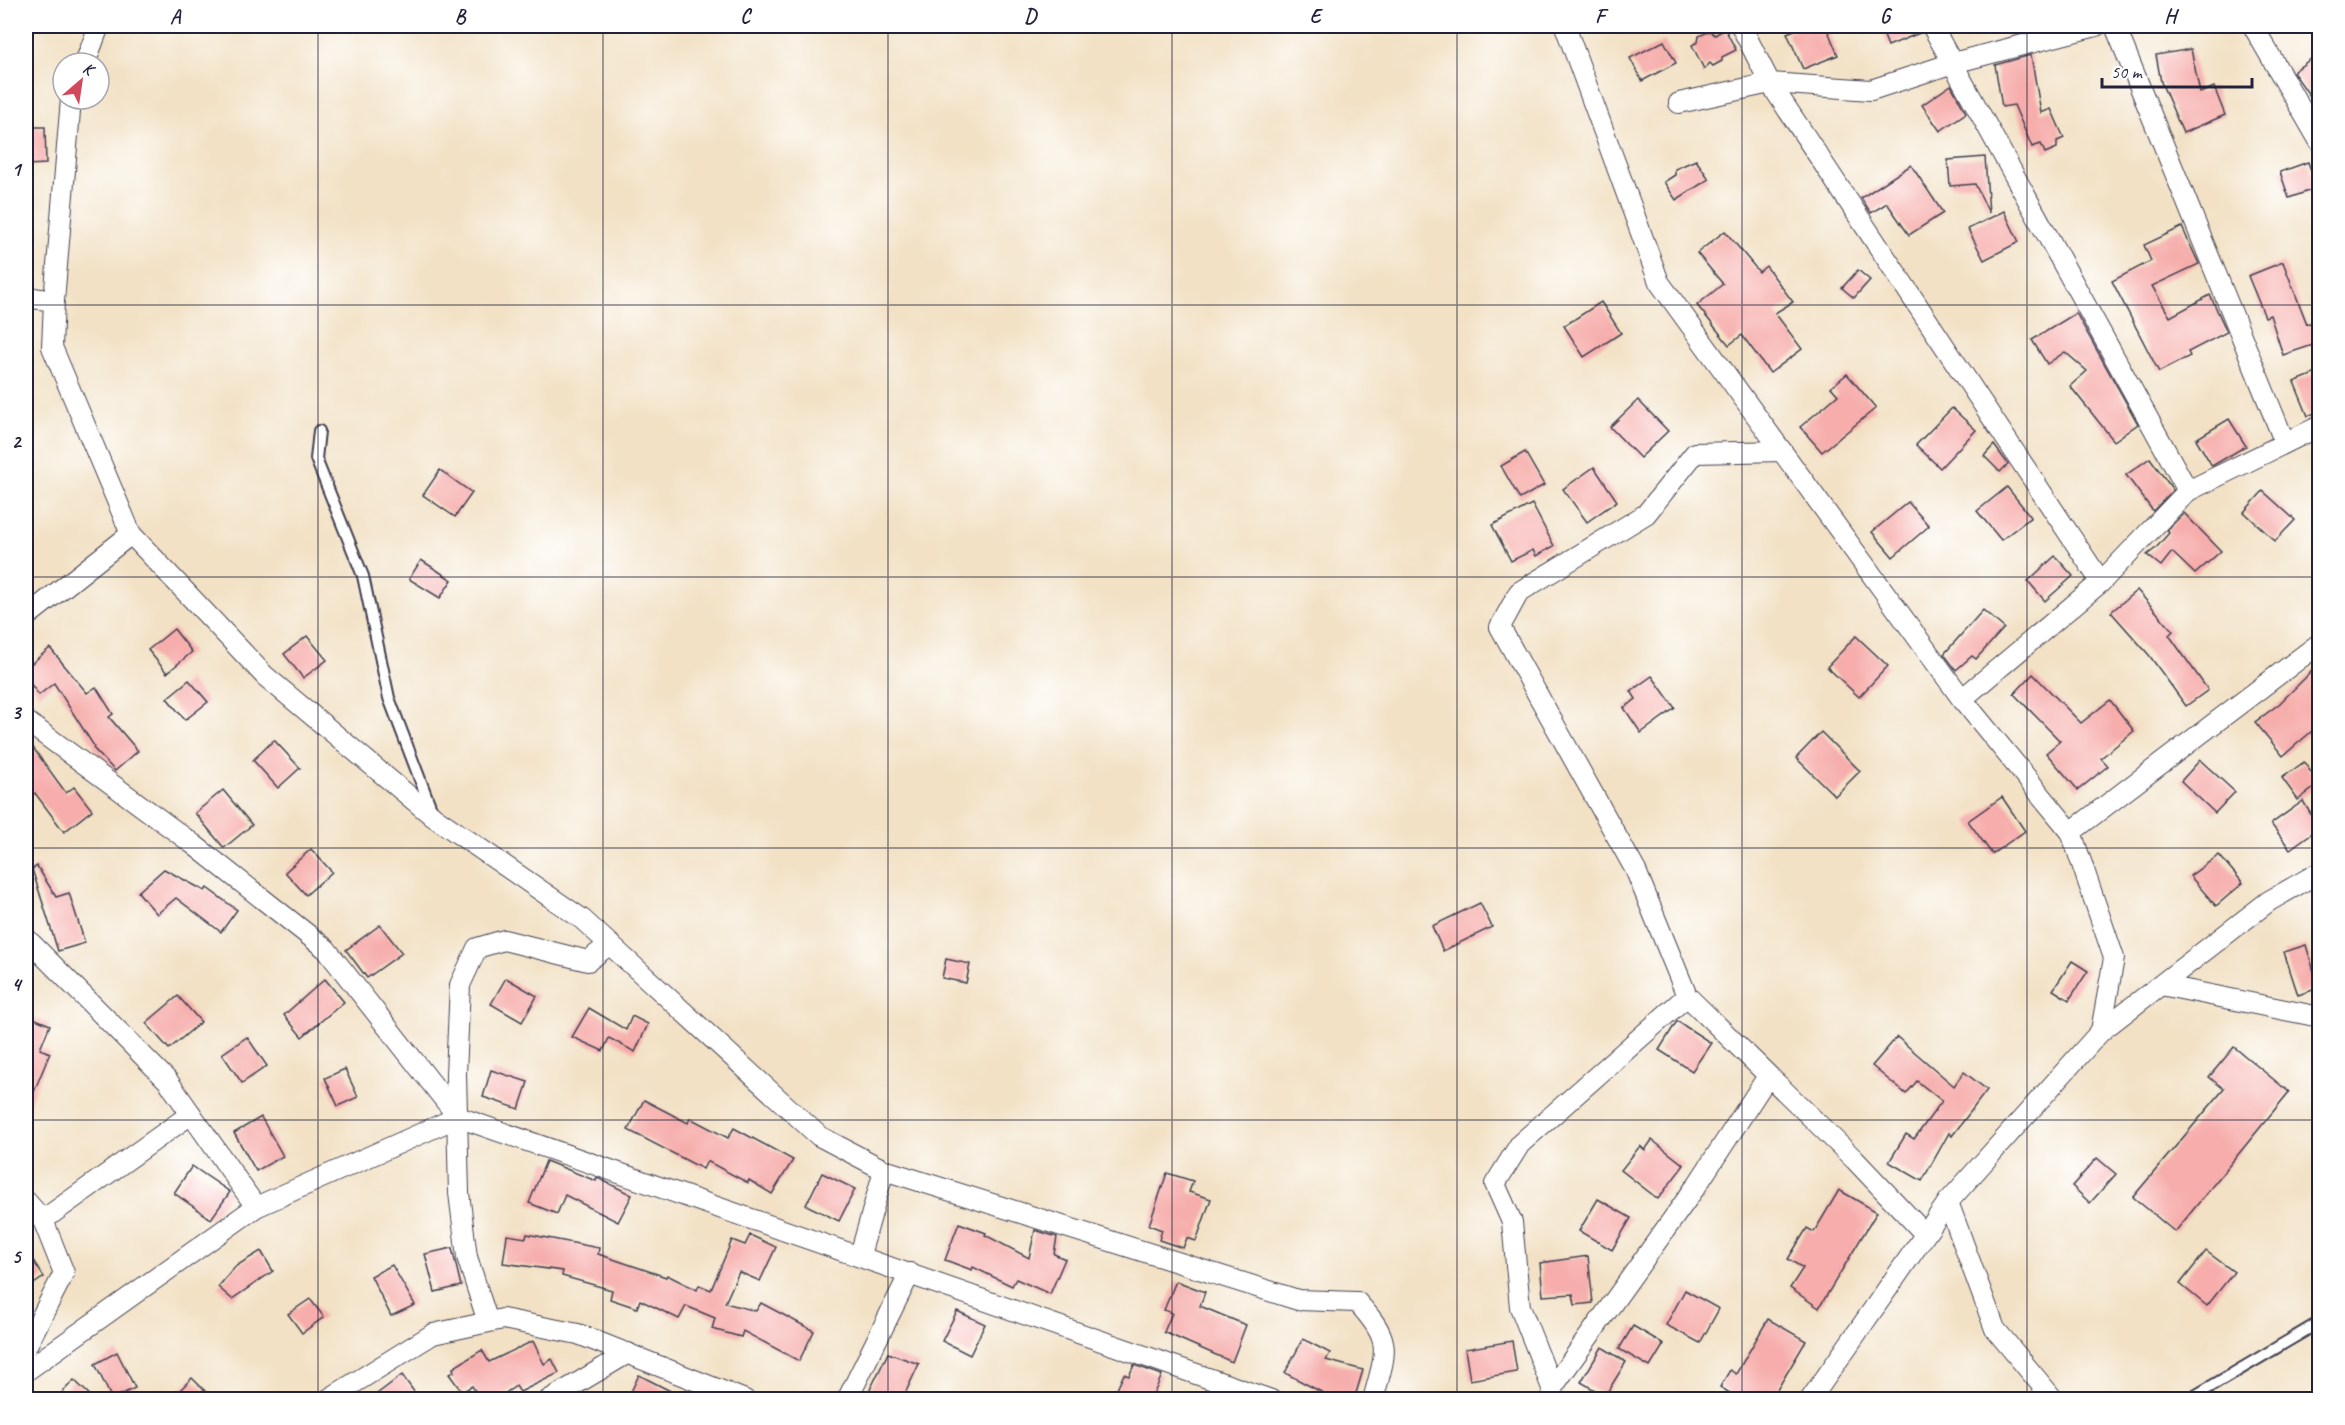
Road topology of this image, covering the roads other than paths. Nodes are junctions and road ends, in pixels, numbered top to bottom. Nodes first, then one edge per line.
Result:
1 (99, 26) edge
2 (1565, 26) edge
3 (1741, 26) edge
4 (1932, 26) edge
5 (2096, 26) edge
6 (2115, 26) edge
7 (2253, 26) edge
8 (90, 51) edge
9 (1953, 63) junction
10 (1770, 83) junction
11 (1679, 103) dead end
12 (70, 111) edge
13 (2319, 142) edge
14 (26, 297) edge
15 (54, 301) junction
16 (2319, 426) edge
17 (319, 431) dead end
18 (2285, 443) junction
19 (1782, 451) junction
20 (2188, 491) junction
21 (131, 534) junction
22 (2101, 582) junction
23 (26, 616) edge
24 (2318, 647) edge
25 (1962, 699) junction
26 (26, 721) edge
27 (434, 817) junction
28 (2071, 832) junction
29 (2319, 872) edge
30 (26, 938) edge
31 (610, 944) junction
32 (2161, 985) junction
33 (1687, 996) junction
34 (2319, 1017) edge
35 (2101, 1031) junction
36 (1768, 1076) junction
37 (191, 1114) junction
38 (458, 1117) junction
39 (884, 1170) junction
40 (26, 1201) edge
41 (1948, 1202) junction
42 (256, 1207) junction
43 (43, 1220) junction
44 (1925, 1234) junction
45 (860, 1255) junction
46 (910, 1273) junction
47 (488, 1322) junction
48 (2319, 1322) edge
49 (26, 1347) edge
50 (628, 1353) junction
51 (26, 1371) edge
52 (1553, 1394) edge
53 (327, 1400) edge
54 (549, 1400) edge
55 (745, 1400) edge
56 (847, 1400) edge
57 (1271, 1400) edge
58 (1373, 1400) edge
59 (1810, 1400) edge
60 (2054, 1400) edge
61 (2188, 1400) edge

1 - 8 street
2 - 19 street
3 - 10 street
4 - 9 street
5 - 9 street
6 - 18 street
7 - 13 street
9 - 10 street
9 - 20 street
10 - 11 street
10 - 22 street
12 - 15 street
14 - 15 street
15 - 21 street
16 - 18 street
17 - 27 lane
18 - 20 street
19 - 25 street
19 - 33 street
20 - 22 street
21 - 23 street
21 - 27 street
22 - 25 street
24 - 28 street
25 - 28 street
26 - 38 street
27 - 31 street
28 - 35 street
29 - 32 street
30 - 37 street
31 - 38 street
31 - 39 street
32 - 34 street
32 - 35 street
33 - 36 street
33 - 52 street
35 - 41 street
36 - 44 street
36 - 52 street
37 - 42 street
37 - 43 street
38 - 42 street
38 - 45 street
38 - 47 street
39 - 45 street
39 - 58 street
40 - 43 street
41 - 44 street
41 - 60 street
42 - 51 street
43 - 49 street
44 - 59 street
45 - 46 street
46 - 56 street
46 - 57 street
47 - 50 street
47 - 53 street
48 - 61 lane
50 - 54 street
50 - 55 street

